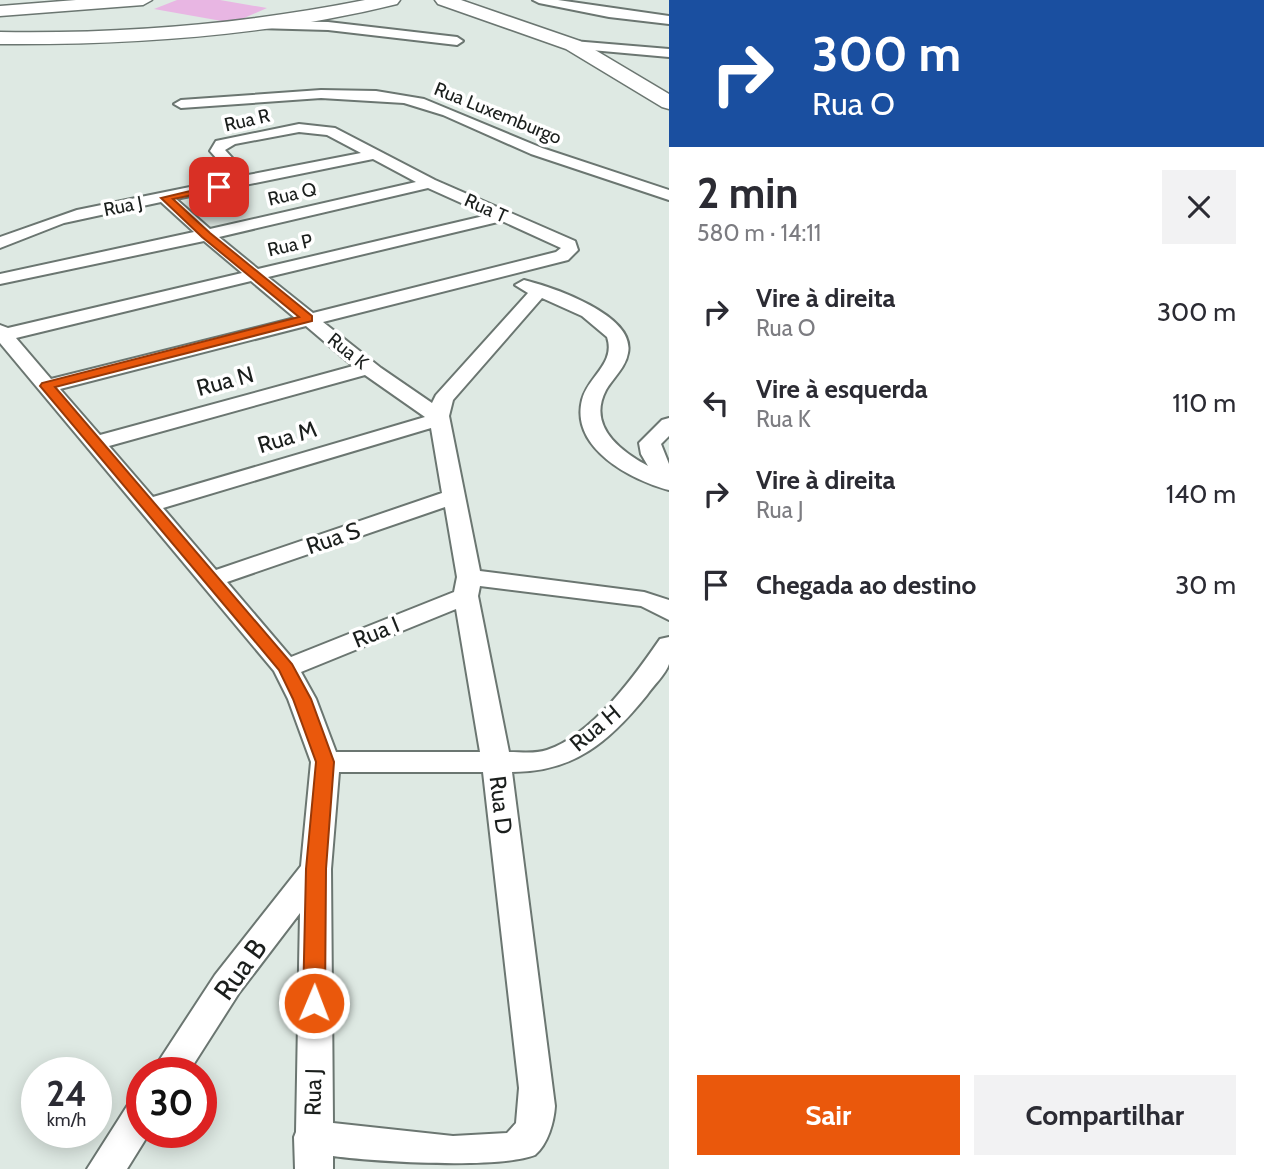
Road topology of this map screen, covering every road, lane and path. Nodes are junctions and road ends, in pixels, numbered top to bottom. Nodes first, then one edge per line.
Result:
1 (143, 0) edge
2 (391, 0) edge
3 (444, 0) edge
4 (539, 0) edge
5 (1, 10) edge
6 (669, 20) edge
7 (261, 25) junction
8 (571, 29) junction
9 (0, 38) edge
10 (457, 41) dead end
11 (669, 53) edge
12 (603, 55) junction
13 (669, 103) edge
14 (181, 104) dead end
15 (330, 131) joint
16 (373, 155) junction
17 (245, 181) junction
18 (430, 183) junction
19 (669, 195) edge
20 (166, 198) junction
21 (504, 216) junction
22 (206, 235) junction
23 (0, 243) edge
24 (495, 272) junction
25 (254, 275) junction
26 (0, 279) edge
27 (539, 291) junction
28 (308, 319) junction
29 (2, 333) edge
30 (368, 368) junction
31 (47, 386) junction
32 (439, 417) junction
33 (669, 424) edge
34 (94, 443) junction
35 (669, 483) edge
36 (453, 497) junction
37 (149, 505) junction
38 (213, 579) junction
39 (467, 586) junction
40 (669, 612) edge
41 (669, 645) edge
42 (286, 668) junction
43 (496, 761) junction
44 (325, 762) junction
45 (316, 869) junction
46 (179, 1057) edge
47 (126, 1138) edge
48 (313, 1153) edge
49 (106, 1169) edge

1 - 5 street
2 - 7 street
3 - 8 street
4 - 8 street
6 - 8 street
7 - 9 street
7 - 10 street
8 - 12 street
11 - 12 street
12 - 13 street
14 - 19 street, Rua Luxemburgo
15 - 16 street, Rua T
15 - 17 street, Rua R
16 - 17 street, Rua J
16 - 18 street, Rua T
17 - 20 street, Rua J
18 - 21 street, Rua T
18 - 22 street, Rua Q
20 - 22 street, Rua K
20 - 23 street, Rua J
21 - 24 street, Rua T
21 - 25 street, Rua P
22 - 25 street, Rua K
22 - 26 street, Rua Q
24 - 27 street
24 - 28 street, Rua T
25 - 28 street, Rua K
25 - 29 street, Rua P
27 - 32 street
27 - 35 street
28 - 30 street, Rua K
28 - 31 street, Rua T
29 - 31 street, Rua J
30 - 32 street, Rua K
30 - 34 street, Rua N
31 - 34 street, Rua J
32 - 36 street, Rua D
32 - 37 street, Rua M
33 - 35 street
34 - 37 street, Rua J
36 - 38 street, Rua S
36 - 39 street, Rua D
37 - 38 street, Rua J
38 - 42 street, Rua J
39 - 40 street
39 - 42 street, Rua I
39 - 43 street, Rua D
41 - 43 street, Rua H
42 - 44 street, Rua J
43 - 44 street, Rua H
43 - 48 street, Rua D
44 - 45 street, Rua J
45 - 46 street, Rua B
45 - 48 street, Rua J
47 - 49 street

